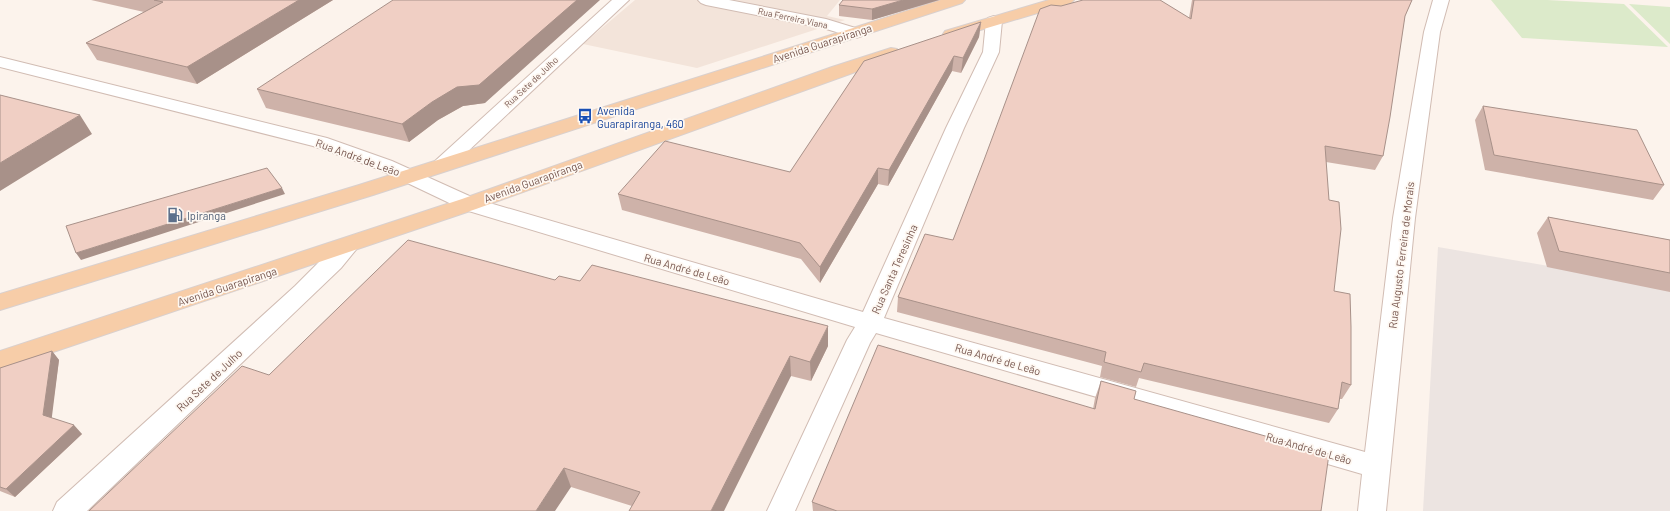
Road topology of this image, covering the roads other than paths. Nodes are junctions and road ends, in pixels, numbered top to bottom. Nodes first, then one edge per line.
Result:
1 (621, 0) edge
2 (706, 0) edge
3 (957, 0) edge
4 (1066, 0) edge
5 (1441, 0) edge
6 (994, 21) junction
7 (856, 33) junction
8 (935, 39) edge
9 (905, 48) edge
10 (0, 62) edge
11 (442, 165) junction
12 (408, 176) junction
13 (469, 204) junction
14 (348, 246) junction
15 (0, 302) edge
16 (870, 323) junction
17 (0, 361) edge
18 (1378, 467) junction
19 (67, 511) edge
20 (781, 511) edge
21 (1372, 511) edge

1 - 11 street, Rua Sete de Julho
2 - 7 street, Rua Ferreira Viana
3 - 7 main road, Avenida Guarapiranga
4 - 6 main road
5 - 18 street, Rua Augusto Ferreira de Morais
6 - 8 main road
6 - 16 street, Rua Santa Teresinha
7 - 11 main road, Avenida Guarapiranga
9 - 13 main road, Avenida Guarapiranga
10 - 12 street, Rua André de Leão
11 - 12 main road, Avenida Guarapiranga
12 - 13 street, Rua André de Leão
12 - 15 main road, Avenida Guarapiranga
13 - 14 main road, Avenida Guarapiranga
13 - 16 street, Rua André de Leão
14 - 17 main road, Avenida Guarapiranga
14 - 19 street, Rua Sete de Julho
16 - 18 street, Rua André de Leão
16 - 20 street, Rua Santa Teresinha
18 - 21 street, Rua Augusto Ferreira de Morais

